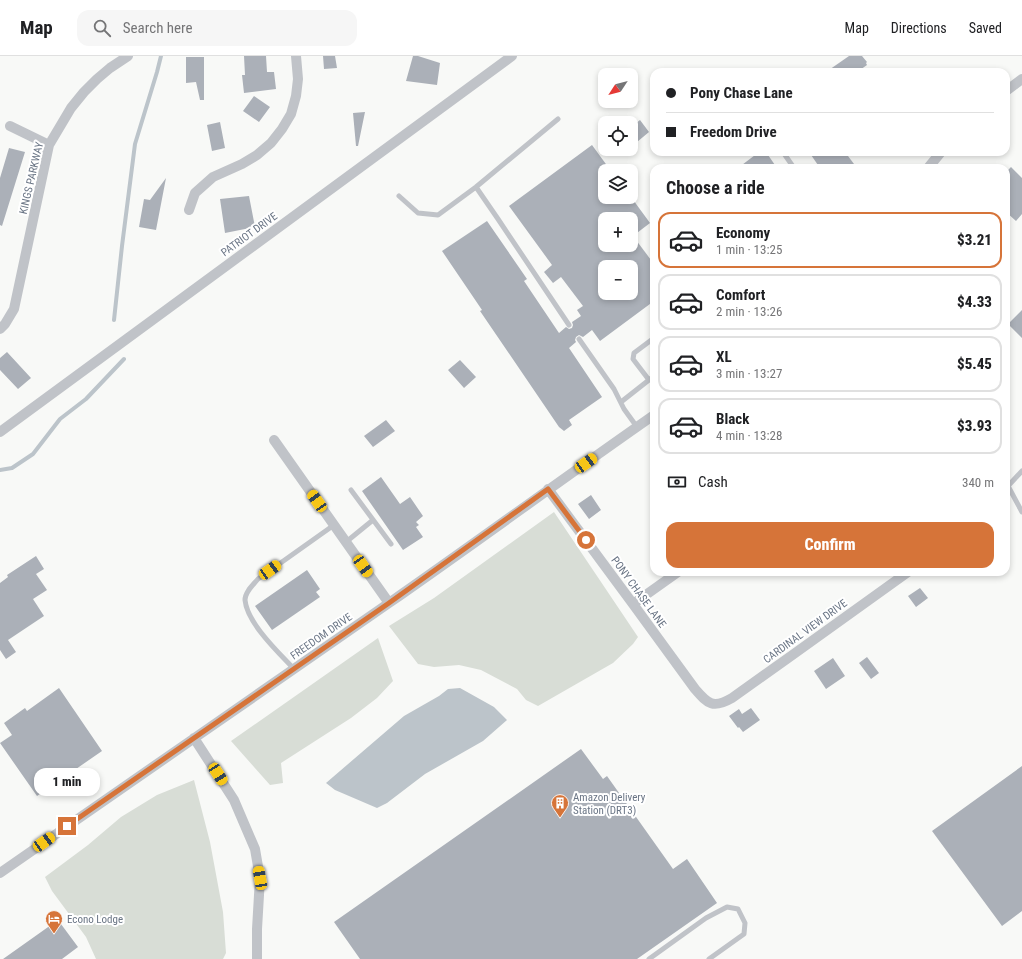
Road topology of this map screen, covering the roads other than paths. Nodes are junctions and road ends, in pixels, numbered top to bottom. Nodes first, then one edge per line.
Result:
1 (128, 56) edge
2 (296, 56) edge
3 (512, 56) edge
4 (1022, 79) edge
5 (1010, 88) edge
6 (558, 119) dead end
7 (10, 126) dead end
8 (49, 145) junction
9 (938, 156) edge
10 (931, 164) edge
11 (476, 187) junction
12 (399, 196) dead end
13 (188, 210) dead end
14 (569, 325) dead end
15 (0, 329) edge
16 (579, 340) dead end
17 (650, 341) edge
18 (649, 380) joint
19 (620, 402) junction
20 (650, 418) edge
21 (637, 427) junction
22 (0, 432) edge
23 (274, 440) dead end
24 (1022, 471) edge
25 (1010, 484) edge
26 (548, 489) junction
27 (352, 490) dead end
28 (1010, 490) edge
29 (1022, 512) edge
30 (373, 520) junction
31 (334, 525) junction
32 (346, 542) junction
33 (392, 544) dead end
34 (672, 576) edge
35 (902, 576) edge
36 (389, 603) junction
37 (633, 604) junction
38 (294, 669) junction
39 (714, 704) joint
40 (194, 738) junction
41 (0, 873) edge
42 (257, 959) edge
43 (649, 959) edge
44 (709, 959) edge

1 - 8 street, KINGS PARKWAY
2 - 13 street
3 - 22 street, PATRIOT DRIVE
4 - 5 street
6 - 11 lane
7 - 8 street
8 - 15 street, KINGS PARKWAY
9 - 10 street
11 - 12 lane
11 - 14 lane
16 - 19 lane
17 - 18 lane
18 - 19 lane
19 - 21 lane
20 - 21 street, FREEDOM DRIVE
21 - 26 street, FREEDOM DRIVE
23 - 31 street
24 - 25 lane
26 - 36 street, FREEDOM DRIVE
26 - 37 street, PONY CHASE LANE
27 - 30 lane
28 - 29 lane
30 - 32 lane
30 - 33 lane
31 - 32 street
31 - 38 lane
32 - 36 street
34 - 37 street
35 - 39 street, CARDINAL VIEW DRIVE
36 - 38 street, FREEDOM DRIVE
37 - 39 street, PONY CHASE LANE
38 - 40 street, FREEDOM DRIVE
40 - 41 street, FREEDOM DRIVE
40 - 42 street
43 - 44 lane

